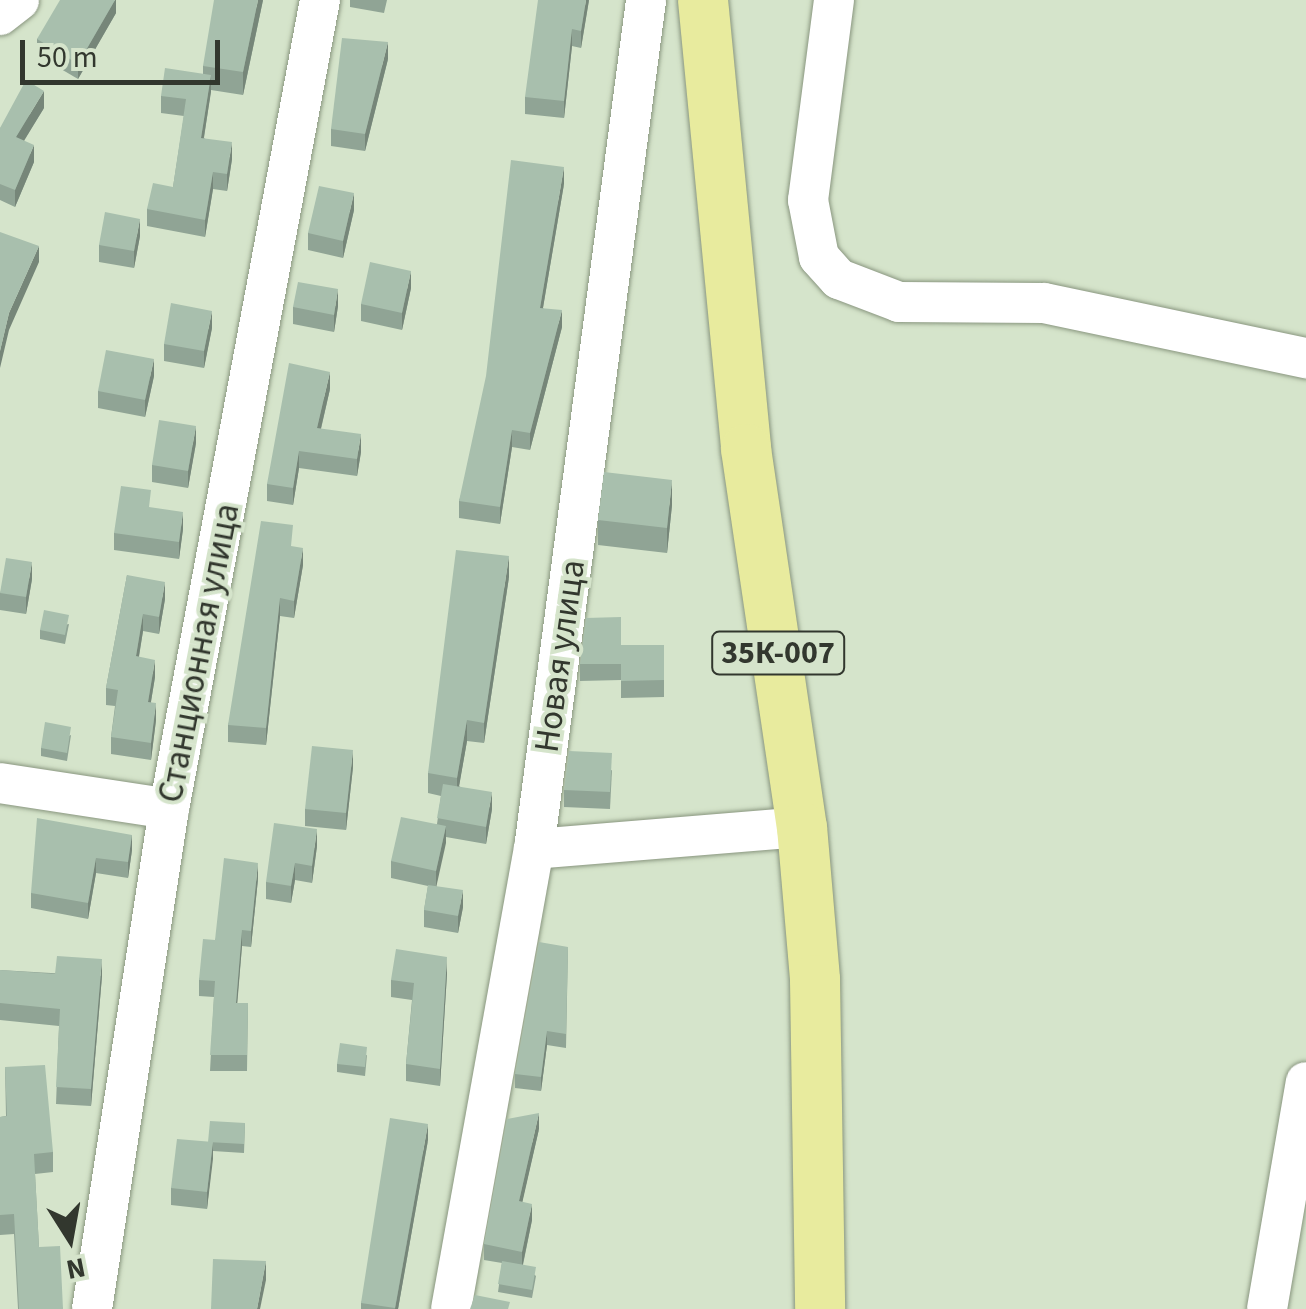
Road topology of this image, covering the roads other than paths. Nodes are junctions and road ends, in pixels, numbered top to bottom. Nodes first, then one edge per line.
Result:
1 (19, 0) edge
2 (320, 0) edge
3 (646, 0) edge
4 (703, 0) edge
5 (834, 0) edge
6 (0, 14) edge
7 (1306, 358) edge
8 (0, 783) edge
9 (169, 809) junction
10 (802, 827) junction
11 (534, 848) junction
12 (1306, 1082) edge
13 (1302, 1132) edge
14 (92, 1309) edge
15 (451, 1309) edge
16 (820, 1309) edge
17 (1267, 1309) edge

1 - 6 street
2 - 9 street, Станционная улица
3 - 11 street, Новая улица
4 - 10 main road, 35К-007
5 - 7 street
8 - 9 street
9 - 14 street, Станционная улица
10 - 11 street
10 - 16 main road, 35К-007
11 - 15 street, Новая улица
12 - 13 street
13 - 17 street

